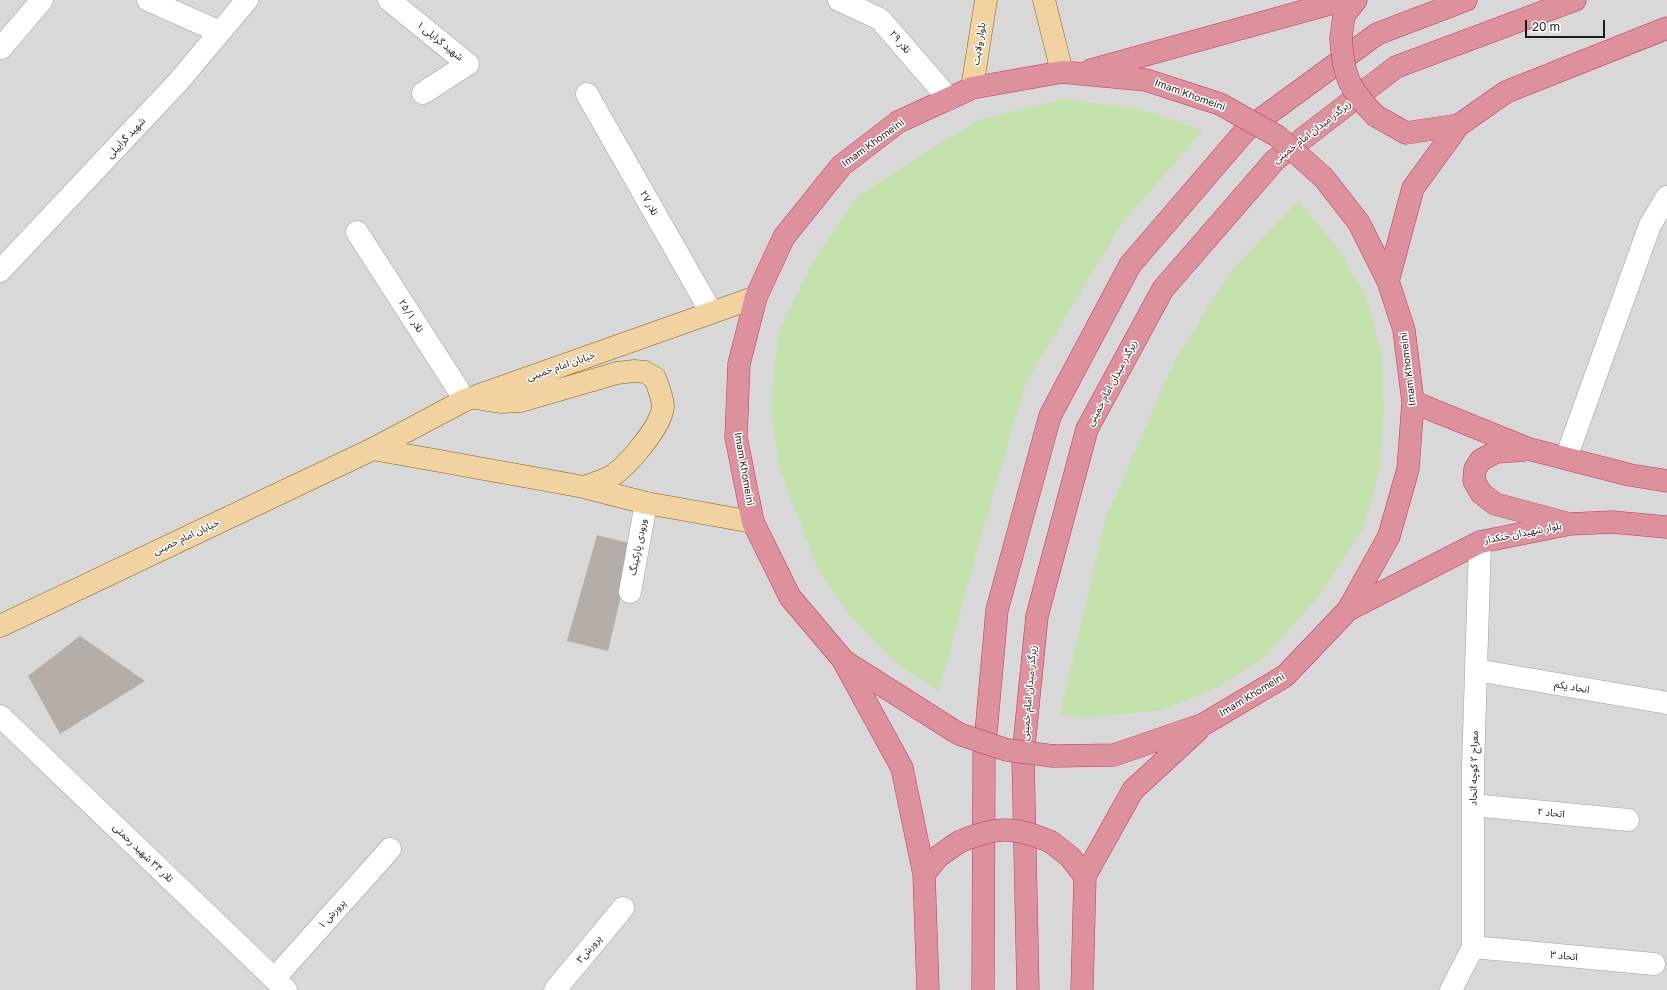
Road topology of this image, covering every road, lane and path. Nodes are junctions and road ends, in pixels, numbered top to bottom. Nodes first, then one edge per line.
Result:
1 (42, 0) edge
2 (148, 0) edge
3 (247, 0) edge
4 (389, 0) edge
5 (839, 0) edge
6 (986, 0) edge
7 (1044, 0) edge
8 (1344, 0) edge
9 (1356, 0) edge
10 (1466, 0) edge
11 (1575, 0) edge
12 (1667, 28) edge
13 (220, 32) junction
14 (2, 48) dead end
15 (1070, 73) junction
16 (972, 88) junction
17 (423, 93) dead end
18 (587, 94) dead end
19 (949, 99) junction
20 (1459, 125) junction
21 (1667, 197) edge
22 (357, 232) dead end
23 (0, 271) edge
24 (1388, 281) junction
25 (756, 297) junction
26 (711, 312) junction
27 (468, 398) junction
28 (1413, 402) junction
29 (373, 449) junction
30 (1529, 449) junction
31 (1566, 458) junction
32 (1667, 481) edge
33 (584, 487) junction
34 (646, 503) junction
35 (753, 522) junction
36 (1570, 524) junction
37 (1667, 527) edge
38 (1480, 542) junction
39 (630, 592) dead end
40 (1348, 610) junction
41 (0, 626) edge
42 (844, 661) junction
43 (1476, 670) junction
44 (1667, 703) edge
45 (0, 716) edge
46 (1204, 724) junction
47 (1473, 805) junction
48 (1628, 820) dead end
49 (390, 849) dead end
50 (924, 874) junction
51 (1086, 876) junction
52 (623, 908) dead end
53 (1473, 947) junction
54 (1654, 964) dead end
55 (280, 984) edge
56 (926, 986) edge
57 (554, 990) edge
58 (983, 990) edge
59 (1028, 990) edge
60 (1082, 990) edge
61 (1451, 990) edge

1 - 14 street
2 - 13 street
3 - 13 street, شهید گراییلی
4 - 17 street, شهید گرایلی ۱
5 - 19 street, تلار ۲۹
6 - 16 main road, بلوار ولایت
7 - 15 main road
8 - 15 highway
9 - 20 highway, bridge
10 - 58 highway
11 - 59 highway, زیرگذر میدان امام خمینی
12 - 20 highway
13 - 23 street, شهید گراییلی
15 - 16 highway, Imam Khomeini
15 - 24 highway, Imam Khomeini, bridge
16 - 19 highway, Imam Khomeini
18 - 26 street, تلار ۲۷
19 - 25 highway, Imam Khomeini
20 - 24 highway
21 - 31 street
22 - 27 street, تلار ۲۵/۱
24 - 28 highway, Imam Khomeini
25 - 26 main road, خیابان امام خمینی
25 - 35 highway, Imam Khomeini
26 - 27 main road, خیابان امام خمینی
27 - 29 main road, خیابان امام خمینی
27 - 33 main road
28 - 30 highway
28 - 40 highway, Imam Khomeini
29 - 33 main road
29 - 41 main road, خیابان امام خمینی
30 - 31 highway
30 - 36 highway
31 - 32 highway
33 - 34 main road
34 - 35 main road
34 - 39 street, ورودی پارکینگ
35 - 42 highway, Imam Khomeini
36 - 37 highway, بلوار شهیدان خنکدار
36 - 38 highway, بلوار شهیدان خنکدار
38 - 40 highway, بلوار شهیدان خنکدار
38 - 43 street, معراج ۲ کوچه اتحاد
40 - 46 highway, Imam Khomeini
42 - 46 highway, Imam Khomeini, bridge
42 - 50 highway
43 - 44 street, انحاد یکم
43 - 47 street, معراج ۲ کوچه اتحاد
45 - 55 street, تلار ۳۴ شهید رحمتی
46 - 51 highway
47 - 48 street, اتحاد ۲
47 - 53 street, معراج ۲ کوچه اتحاد
49 - 55 street, پرورش ۱
50 - 51 highway, bridge
50 - 56 highway
51 - 60 highway
52 - 57 street, پرورش۳
53 - 54 street, اتحاد ۳
53 - 61 street, معراج ۲ کوچه اتحاد

